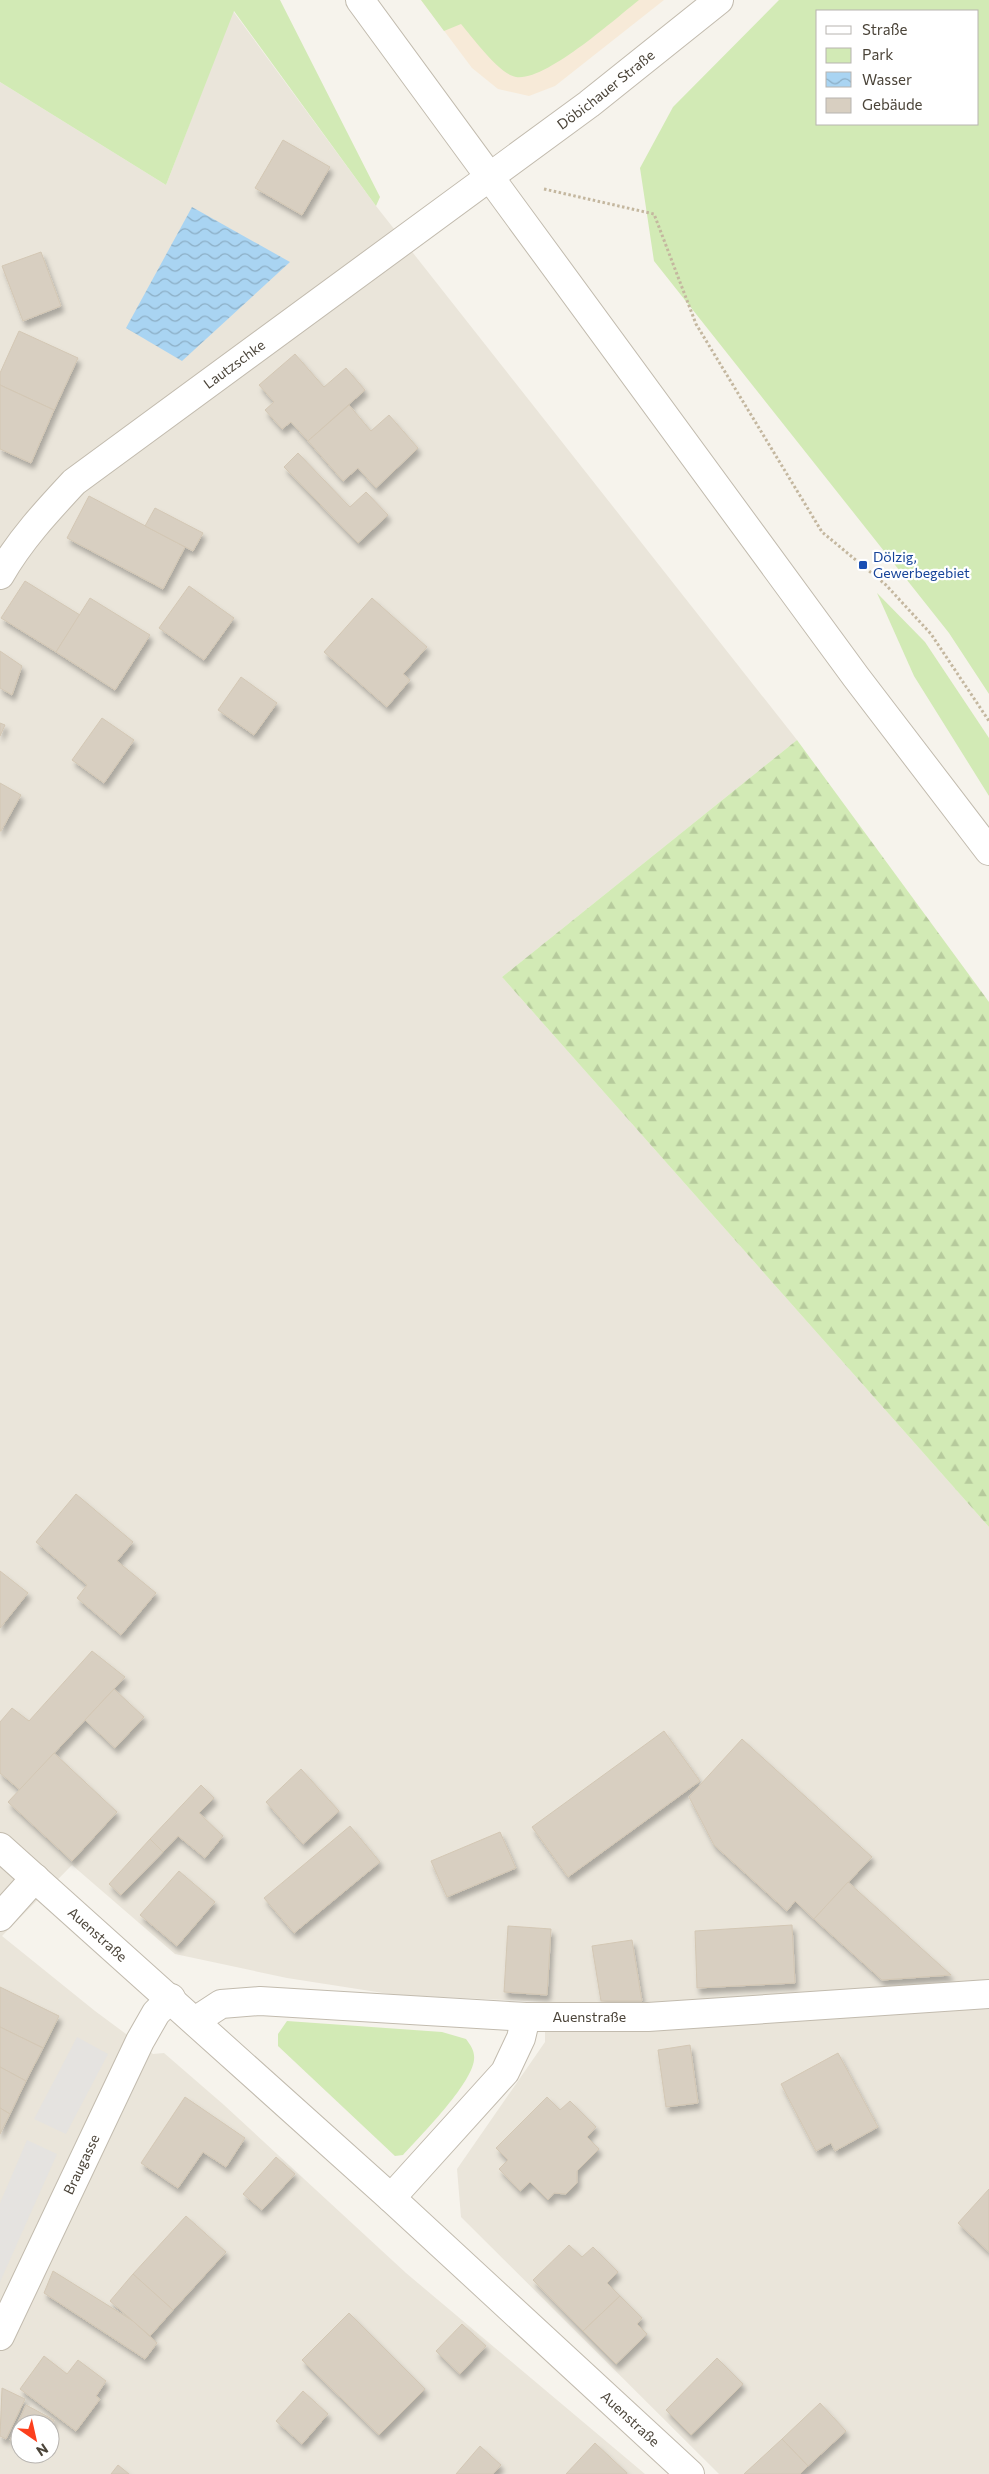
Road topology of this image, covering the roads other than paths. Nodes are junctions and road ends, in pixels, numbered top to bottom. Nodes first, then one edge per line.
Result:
1 (360, 0) edge
2 (719, 0) edge
3 (490, 177) junction
4 (0, 575) edge
5 (989, 851) edge
6 (0, 1847) edge
7 (35, 1878) junction
8 (0, 1916) edge
9 (989, 1994) edge
10 (170, 1998) junction
11 (526, 2017) junction
12 (195, 2021) junction
13 (391, 2198) junction
14 (0, 2336) edge
15 (690, 2474) edge

1 - 3 street
2 - 3 street, Döbichauer Straße
3 - 4 street, Lautzschke
3 - 5 street
6 - 7 street, Auenstraße
7 - 8 street
7 - 10 street, Auenstraße
9 - 11 street, Auenstraße
10 - 12 street, Auenstraße
10 - 14 street, Braugasse
11 - 12 street, Auenstraße
11 - 13 street
12 - 13 street, Auenstraße
13 - 15 street, Auenstraße

